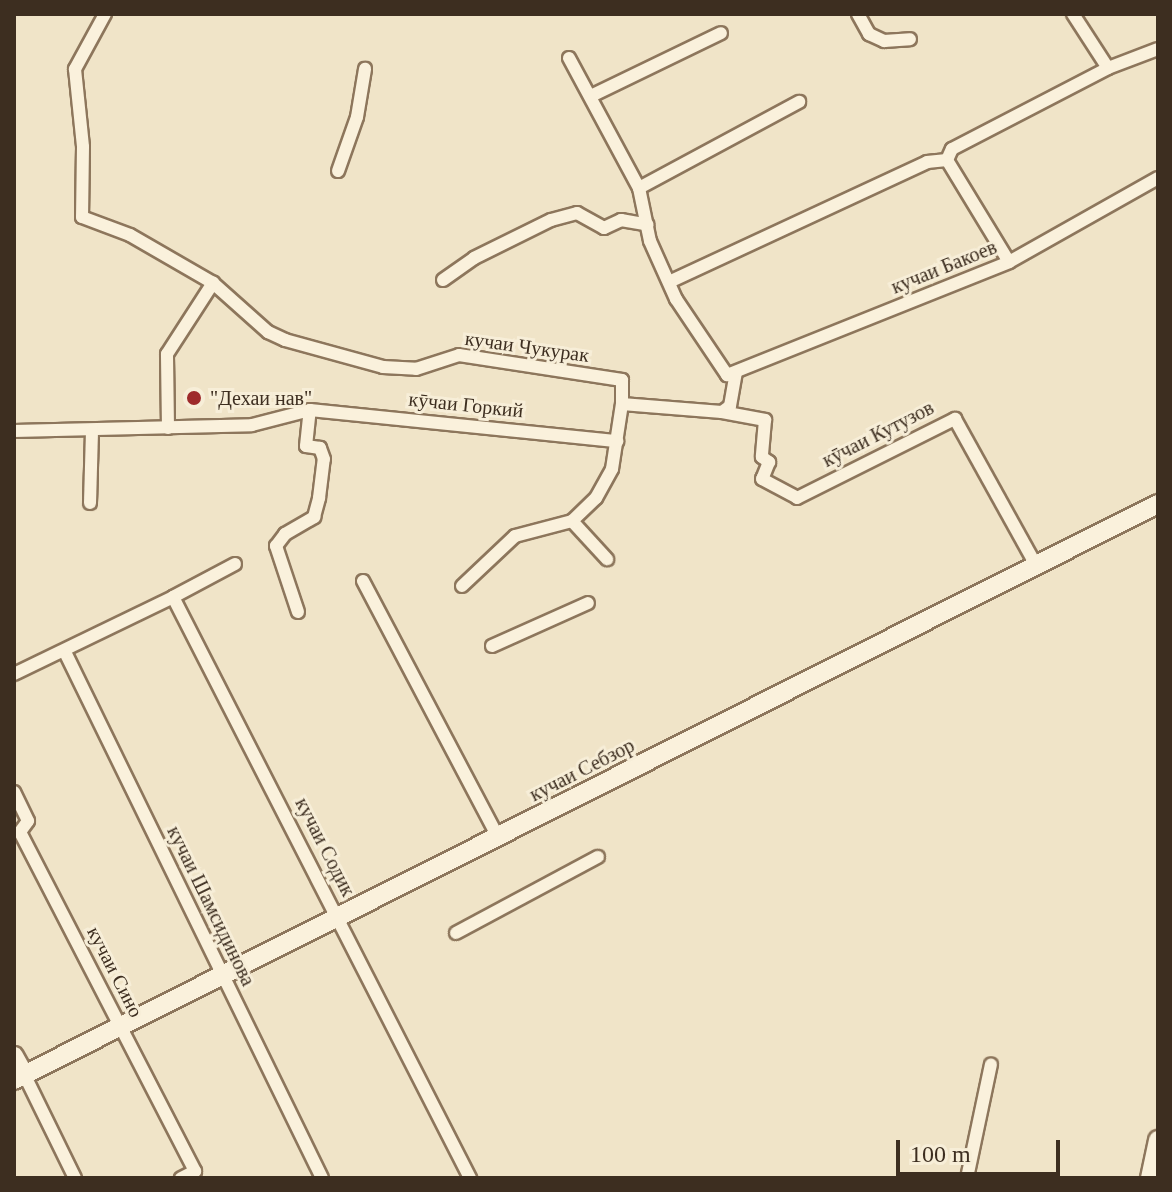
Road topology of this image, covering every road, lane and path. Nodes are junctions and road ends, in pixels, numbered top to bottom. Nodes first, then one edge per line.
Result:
1 (105, 14) edge
2 (858, 14) edge
3 (1073, 14) edge
4 (721, 33) dead end
5 (910, 39) dead end
6 (1158, 49) edge
7 (569, 58) dead end
8 (1108, 68) junction
9 (365, 69) dead end
10 (593, 95) junction
11 (799, 102) dead end
12 (947, 160) junction
13 (338, 171) dead end
14 (1158, 178) edge
15 (639, 188) junction
16 (648, 225) junction
17 (1009, 262) junction
18 (443, 280) dead end
19 (669, 282) junction
20 (213, 283) junction
21 (736, 373) junction
22 (622, 404) junction
23 (310, 410) junction
24 (722, 412) junction
25 (168, 428) junction
26 (14, 431) edge
27 (92, 431) junction
28 (617, 441) junction
29 (90, 503) dead end
30 (1158, 504) edge
31 (572, 521) junction
32 (607, 559) dead end
33 (235, 564) dead end
34 (1037, 567) junction
35 (363, 581) dead end
36 (462, 586) dead end
37 (173, 597) junction
38 (588, 603) dead end
39 (298, 612) dead end
40 (492, 646) dead end
41 (65, 652) junction
42 (14, 674) edge
43 (14, 792) edge
44 (498, 837) junction
45 (598, 857) dead end
46 (338, 918) junction
47 (456, 933) dead end
48 (223, 976) junction
49 (120, 1026) junction
50 (14, 1056) edge
51 (991, 1064) dead end
52 (19, 1077) edge
53 (1158, 1140) edge
54 (75, 1178) edge
55 (181, 1178) edge
56 (322, 1178) edge
57 (470, 1178) edge
58 (967, 1178) edge
59 (1150, 1178) edge

1 - 20 street, кучаи Чукурак
2 - 5 street
3 - 8 street
4 - 10 street
6 - 8 street
7 - 10 street
8 - 12 street
9 - 13 street
10 - 15 street
11 - 15 street
12 - 17 street
12 - 19 street
14 - 17 street, кучаи Бакоев
15 - 16 street
16 - 18 street
16 - 19 street
17 - 21 street, кучаи Бакоев
19 - 21 street
20 - 22 street, кучаи Чукурак
20 - 25 street
21 - 24 street
22 - 24 street
22 - 28 street
23 - 25 street, кӯчаи Горкий
23 - 28 street, кӯчаи Горкий
23 - 39 street
24 - 34 street, кӯчаи Кутузов
25 - 27 street, кӯчаи Горкий
26 - 27 street, кӯчаи Горкий
27 - 29 street
28 - 31 street
30 - 34 main road, кучаи Себзор
31 - 32 street
31 - 36 street
33 - 37 street
34 - 44 main road, кучаи Себзор
35 - 44 street
37 - 41 street
37 - 46 street, кучаи Содик
38 - 40 street
41 - 42 street
41 - 48 street, кучаи Шамсидинова
43 - 49 street, кучаи Сино
44 - 46 main road, кучаи Себзор
45 - 47 street
46 - 48 main road, кучаи Себзор
46 - 57 street, кучаи Содик
48 - 49 main road, кучаи Себзор
48 - 56 street, кучаи Шамсидинова
49 - 52 main road, кучаи Себзор
49 - 55 street, кучаи Сино
50 - 52 main road
51 - 58 street
52 - 54 street
53 - 59 main road

